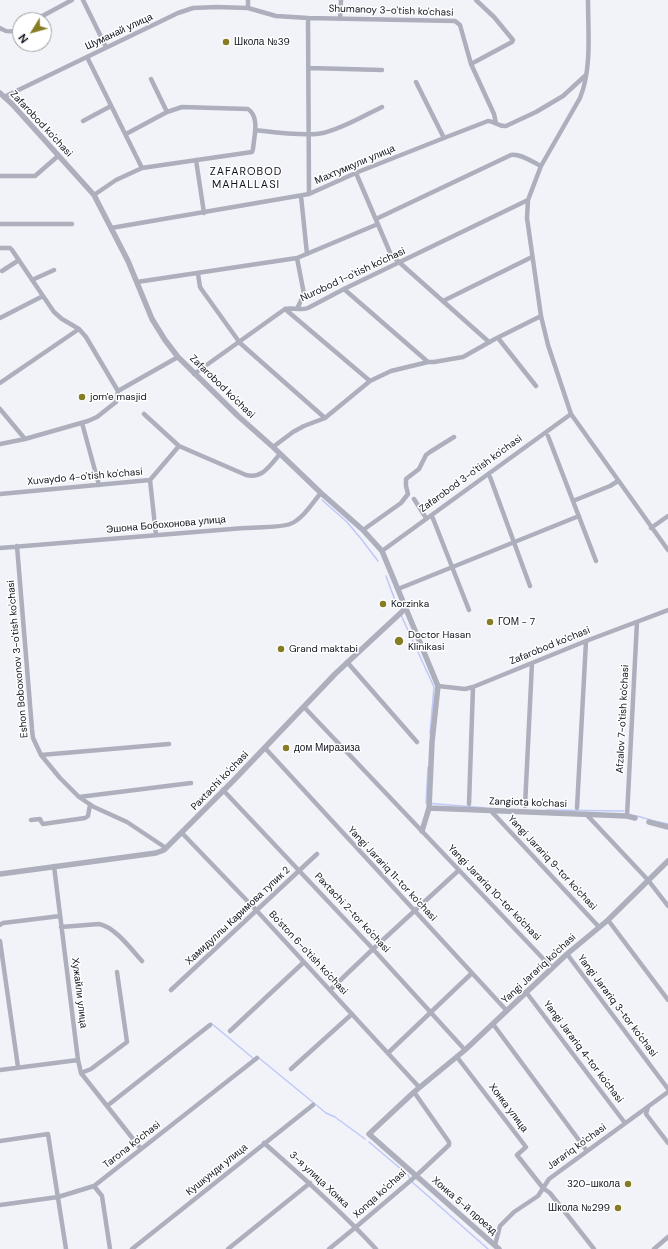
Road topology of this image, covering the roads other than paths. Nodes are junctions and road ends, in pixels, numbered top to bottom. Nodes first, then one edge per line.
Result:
1 (72, 0) edge
2 (83, 0) edge
3 (248, 0) edge
4 (341, 0) edge
5 (476, 0) edge
6 (588, 0) edge
7 (248, 8) junction
8 (50, 12) edge
9 (308, 18) junction
10 (340, 19) junction
11 (0, 28) edge
12 (12, 32) edge
13 (106, 47) junction
14 (86, 56) junction
15 (471, 64) junction
16 (309, 68) junction
17 (382, 70) dead end
18 (586, 75) junction
19 (151, 79) dead end
20 (416, 82) dead end
21 (2, 95) edge
22 (110, 106) junction
23 (382, 106) dead end
24 (167, 112) junction
25 (83, 121) dead end
26 (496, 124) junction
27 (255, 130) junction
28 (126, 134) junction
29 (309, 134) junction
30 (444, 138) junction
31 (58, 156) junction
32 (196, 160) junction
33 (541, 166) junction
34 (142, 168) junction
35 (356, 173) junction
36 (0, 176) edge
37 (94, 194) junction
38 (309, 194) junction
39 (301, 196) junction
40 (528, 200) junction
41 (204, 213) junction
42 (376, 219) junction
43 (0, 224) edge
44 (72, 224) dead end
45 (378, 224) junction
46 (111, 228) junction
47 (0, 248) edge
48 (307, 254) junction
49 (532, 257) junction
50 (297, 258) junction
51 (19, 260) junction
52 (399, 263) junction
53 (54, 270) dead end
54 (2, 271) dead end
55 (198, 274) junction
56 (32, 280) junction
57 (137, 282) junction
58 (344, 289) junction
59 (43, 296) junction
60 (443, 301) junction
61 (286, 309) junction
62 (297, 309) junction
63 (541, 316) junction
64 (0, 318) edge
65 (80, 329) junction
66 (498, 338) junction
67 (489, 342) junction
68 (240, 343) junction
69 (178, 357) junction
70 (428, 362) junction
71 (194, 374) junction
72 (370, 380) junction
73 (0, 382) edge
74 (536, 386) dead end
75 (118, 390) junction
76 (0, 409) edge
77 (144, 414) dead end
78 (571, 414) junction
79 (325, 418) junction
80 (82, 423) junction
81 (548, 436) dead end
82 (454, 437) dead end
83 (25, 439) junction
84 (0, 444) edge
85 (179, 446) junction
86 (273, 447) junction
87 (280, 454) junction
88 (490, 477) dead end
89 (150, 480) junction
90 (618, 481) junction
91 (99, 485) junction
92 (321, 493) junction
93 (0, 494) edge
94 (414, 500) dead end
95 (573, 501) junction
96 (432, 516) dead end
97 (579, 516) junction
98 (668, 516) edge
99 (426, 518) junction
100 (651, 528) junction
101 (363, 530) junction
102 (156, 535) junction
103 (514, 542) junction
104 (17, 546) junction
105 (0, 548) edge
106 (382, 550) junction
107 (668, 550) edge
108 (596, 561) dead end
109 (451, 567) junction
110 (530, 586) dead end
111 (398, 589) junction
112 (406, 608) junction
113 (469, 610) dead end
114 (668, 610) edge
115 (637, 622) junction
116 (586, 641) junction
117 (347, 662) junction
118 (532, 662) junction
119 (438, 686) junction
120 (473, 687) junction
121 (304, 707) junction
122 (417, 742) dead end
123 (169, 744) dead end
124 (265, 748) junction
125 (42, 755) junction
126 (191, 783) dead end
127 (223, 790) junction
128 (79, 797) junction
129 (469, 804) dead end
130 (90, 805) junction
131 (525, 806) dead end
132 (429, 808) junction
133 (577, 808) dead end
134 (491, 811) junction
135 (586, 814) junction
136 (627, 816) junction
137 (635, 818) dead end
138 (31, 820) dead end
139 (649, 822) dead end
140 (668, 827) edge
141 (422, 831) junction
142 (182, 833) junction
143 (166, 848) junction
144 (317, 854) dead end
145 (668, 861) edge
146 (54, 866) junction
147 (299, 870) junction
148 (459, 870) junction
149 (0, 874) edge
150 (648, 880) junction
151 (668, 904) edge
152 (257, 910) junction
153 (414, 911) junction
154 (60, 916) junction
155 (608, 920) junction
156 (0, 925) edge
157 (61, 927) junction
158 (600, 927) junction
159 (0, 941) edge
160 (373, 949) junction
161 (567, 954) junction
162 (142, 961) dead end
163 (304, 962) junction
164 (552, 968) junction
165 (117, 972) dead end
166 (472, 973) junction
167 (171, 990) dead end
168 (330, 990) junction
169 (526, 992) junction
170 (668, 1000) edge
171 (507, 1011) junction
172 (430, 1013) junction
173 (352, 1014) junction
174 (493, 1024) junction
175 (210, 1026) dead end
176 (230, 1031) dead end
177 (465, 1050) junction
178 (388, 1053) junction
179 (458, 1057) junction
180 (257, 1058) dead end
181 (78, 1060) junction
182 (18, 1067) junction
183 (292, 1069) dead end
184 (0, 1070) edge
185 (81, 1072) junction
186 (420, 1087) junction
187 (668, 1090) edge
188 (414, 1092) junction
189 (313, 1105) dead end
190 (107, 1106) junction
191 (648, 1107) junction
192 (625, 1123) junction
193 (369, 1134) joint
194 (0, 1141) edge
195 (264, 1143) junction
196 (668, 1143) edge
197 (141, 1149) junction
198 (587, 1151) junction
199 (416, 1176) junction
200 (310, 1183) junction
201 (94, 1186) junction
202 (543, 1188) junction
203 (58, 1197) junction
204 (0, 1206) edge
205 (356, 1228) junction
206 (668, 1238) edge
207 (497, 1247) edge
208 (66, 1249) edge
209 (110, 1249) edge
210 (132, 1249) edge
211 (228, 1249) edge
212 (329, 1249) edge
213 (376, 1249) edge
214 (594, 1249) edge
215 (654, 1249) edge

1 - 8 street
2 - 13 street
3 - 7 street
4 - 10 street
5 - 15 street
6 - 18 street
7 - 9 street, Shumanoy 3-o'tish ko'chasi
7 - 13 street, Шуманай улица
9 - 10 street, Shumanoy 3-o'tish ko'chasi
9 - 16 street
10 - 15 street, Shumanoy 3-o'tish ko'chasi
11 - 12 street
13 - 14 street, Шуманай улица
14 - 21 street, Шуманай улица
14 - 22 street
15 - 26 street, Shumanoy 3-o'tish ko'chasi
16 - 17 street
16 - 29 street
18 - 26 street, Махтумкули улица
18 - 33 street
19 - 24 street
20 - 30 street
21 - 31 street, Zafarobod ko'chasi
22 - 25 street
22 - 28 street
23 - 29 street
24 - 27 street
24 - 28 street
26 - 30 street, Махтумкули улица
27 - 29 street
27 - 32 street
28 - 34 street
29 - 38 street
30 - 35 street, Махтумкули улица
31 - 36 street
31 - 37 street, Zafarobod ko'chasi
32 - 34 street
32 - 41 street
33 - 40 street
33 - 42 street
34 - 37 street
35 - 38 street, Махтумкули улица
35 - 42 street
37 - 46 street, Zafarobod ko'chasi
38 - 39 street, Махтумкули улица
39 - 41 street, Махтумкули улица
39 - 48 street
40 - 49 street
40 - 52 street, Nurobod 1-o'tish ko'chasi
41 - 46 street, Махтумкули улица
42 - 45 street
43 - 44 street
45 - 48 street
45 - 52 street
46 - 57 street, Zafarobod ko'chasi
47 - 51 street
48 - 50 street
49 - 60 street
49 - 63 street
50 - 55 street
50 - 62 street
51 - 54 street
51 - 56 street
52 - 58 street, Nurobod 1-o'tish ko'chasi
52 - 60 street
53 - 56 street
55 - 57 street
55 - 68 street
56 - 59 street
57 - 69 street, Zafarobod ko'chasi
58 - 62 street, Nurobod 1-o'tish ko'chasi
58 - 70 street
59 - 64 street
59 - 65 street
60 - 67 street
61 - 62 street, Nurobod 1-o'tish ko'chasi
61 - 68 street
61 - 72 street
63 - 66 street
63 - 78 street
65 - 73 street
65 - 75 street
66 - 67 street
66 - 74 street
67 - 70 street
68 - 71 street
68 - 79 street
69 - 71 street, Zafarobod ko'chasi
69 - 75 street
70 - 72 street
71 - 86 street, Zafarobod ko'chasi
72 - 79 street
75 - 80 street
76 - 83 street
77 - 85 street
78 - 90 street
78 - 99 street, Zafarobod 3-o'tish ko'chasi
79 - 86 street
80 - 83 street
80 - 91 street
81 - 95 street
82 - 101 street
83 - 84 street
85 - 87 street
85 - 89 street, Xuvaydo 4-o'tish ko'chasi
86 - 87 street, Zafarobod ko'chasi
87 - 92 street, Zafarobod ko'chasi
88 - 103 street
89 - 91 street, Xuvaydo 4-o'tish ko'chasi
89 - 102 street
90 - 95 street
90 - 100 street
91 - 93 street, Xuvaydo 4-o'tish ko'chasi
92 - 101 street, Zafarobod ko'chasi
92 - 102 street, Эшона Бобохонова улица
94 - 99 street
95 - 97 street
96 - 109 street
97 - 103 street
97 - 108 street
98 - 100 street
99 - 106 street, Zafarobod 3-o'tish ko'chasi
100 - 107 street
101 - 106 street, Zafarobod ko'chasi
102 - 104 street, Эшона Бобохонова улица
103 - 109 street
103 - 110 street
104 - 105 street, Эшона Бобохонова улица
104 - 125 street, Eshon Boboxonov 3-o'tish ko'chasi
106 - 111 street, Zafarobod ko'chasi
109 - 111 street
109 - 113 street
111 - 112 street, Zafarobod ko'chasi
112 - 117 street, Paxtachi ko'chasi
112 - 119 street, Zafarobod ko'chasi
114 - 115 street, Zafarobod ko'chasi
115 - 116 street, Zafarobod ko'chasi
115 - 136 street, Afzalov 7-o'tish ko'chasi
116 - 118 street, Zafarobod ko'chasi
116 - 133 street
117 - 121 street, Paxtachi ko'chasi
117 - 122 street
118 - 120 street, Zafarobod ko'chasi
118 - 131 street
119 - 120 street, Zafarobod ko'chasi
119 - 132 street, Zafarobod ko'chasi
120 - 129 street
121 - 124 street, Paxtachi ko'chasi
121 - 141 street, Yangi Jarariq 10-tor ko'chasi
123 - 125 street
124 - 127 street, Paxtachi ko'chasi
124 - 153 street, Yangi Jarariq 11-tor ko'chasi
125 - 128 street, Eshon Boboxonov 3-o'tish ko'chasi
126 - 128 street
127 - 142 street, Paxtachi ko'chasi
127 - 147 street, Paxtachi 2-tor ko'chasi
128 - 130 street, Eshon Boboxonov 3-o'tish ko'chasi
130 - 138 street
130 - 143 street, Eshon Boboxonov 3-o'tish ko'chasi
132 - 134 street, Zangiota ko'chasi
132 - 141 street, Zafarobod ko'chasi
134 - 135 street, Zangiota ko'chasi
134 - 158 street, Yangi Jarariq 9-tor ko'chasi
135 - 136 street, Zangiota ko'chasi
135 - 150 street
136 - 137 street, Zangiota ko'chasi
139 - 140 street
141 - 148 street, Yangi Jarariq 10-tor ko'chasi
142 - 143 street, Paxtachi ko'chasi
142 - 152 street, Bo'ston 6-o'tish ko'chasi
143 - 146 street, Paxtachi ko'chasi
144 - 147 street, Хамидуллы Каримова тупик 2
145 - 150 street, Yangi Jarariq ko'chasi
146 - 149 street, Paxtachi ko'chasi
146 - 154 street, Хужайли улица
147 - 152 street, Хамидуллы Каримова тупик 2
147 - 160 street, Paxtachi 2-tor ko'chasi
148 - 153 street
148 - 164 street, Yangi Jarariq 10-tor ko'chasi
150 - 151 street
150 - 155 street, Yangi Jarariq ko'chasi
152 - 163 street, Bo'ston 6-o'tish ko'chasi
152 - 167 street, Хамидуллы Каримова тупик 2
153 - 160 street
153 - 166 street, Yangi Jarariq 11-tor ko'chasi
154 - 156 street
154 - 157 street, Хужайли улица
155 - 158 street, Yangi Jarariq ko'chasi
155 - 170 street
157 - 162 street
157 - 181 street, Хужайли улица
158 - 161 street, Yangi Jarariq ko'chasi
159 - 182 street
160 - 168 street
160 - 172 street, Paxtachi 2-tor ko'chasi
161 - 164 street, Yangi Jarariq ko'chasi
161 - 187 street, Yangi Jarariq 3-tor ko'chasi
163 - 168 street, Bo'ston 6-o'tish ko'chasi
163 - 176 street
164 - 169 street, Yangi Jarariq ko'chasi
165 - 185 street
166 - 171 street, Yangi Jarariq 11-tor ko'chasi
166 - 172 street
168 - 173 street, Bo'ston 6-o'tish ko'chasi
169 - 171 street, Yangi Jarariq ko'chasi
169 - 192 street, Yangi Jarariq 4-tor ko'chasi
171 - 174 street, Yangi Jarariq ko'chasi
172 - 177 street, Paxtachi 2-tor ko'chasi
172 - 178 street
173 - 178 street, Bo'ston 6-o'tish ko'chasi
173 - 183 street
174 - 177 street, Yangi Jarariq ko'chasi
174 - 198 street
175 - 190 street
177 - 179 street, Yangi Jarariq ko'chasi
178 - 186 street, Bo'ston 6-o'tish ko'chasi
179 - 186 street, Yangi Jarariq ko'chasi
179 - 202 street, Хонка улица
180 - 197 street, Tarona ko'chasi
181 - 182 street
181 - 185 street, Хужайли улица
182 - 184 street
185 - 190 street
186 - 188 street, Yangi Jarariq ko'chasi
187 - 191 street, Jarariq ko'chasi
188 - 193 street, Yangi Jarariq ko'chasi
188 - 199 street
189 - 195 street, Кушкунди улица
190 - 197 street
191 - 192 street, Jarariq ko'chasi
191 - 196 street
192 - 198 street, Jarariq ko'chasi
193 - 199 street, Xonqa ko'chasi
194 - 203 street
195 - 200 street, 3-я улица Хонка
195 - 210 street, Кушкунди улица
197 - 201 street, Tarona ko'chasi
198 - 202 street, Jarariq ko'chasi
199 - 205 street, Xonqa ko'chasi
199 - 207 street, Хонка 5-й проезд
200 - 205 street, 3-я улица Хонка
200 - 211 street
201 - 203 street, Tarona ko'chasi
201 - 209 street
202 - 207 street, Jarariq ko'chasi
202 - 214 street
203 - 204 street, Tarona ko'chasi
203 - 208 street
205 - 212 street, Xonqa ko'chasi
205 - 213 street, 3-я улица Хонка
206 - 215 street

